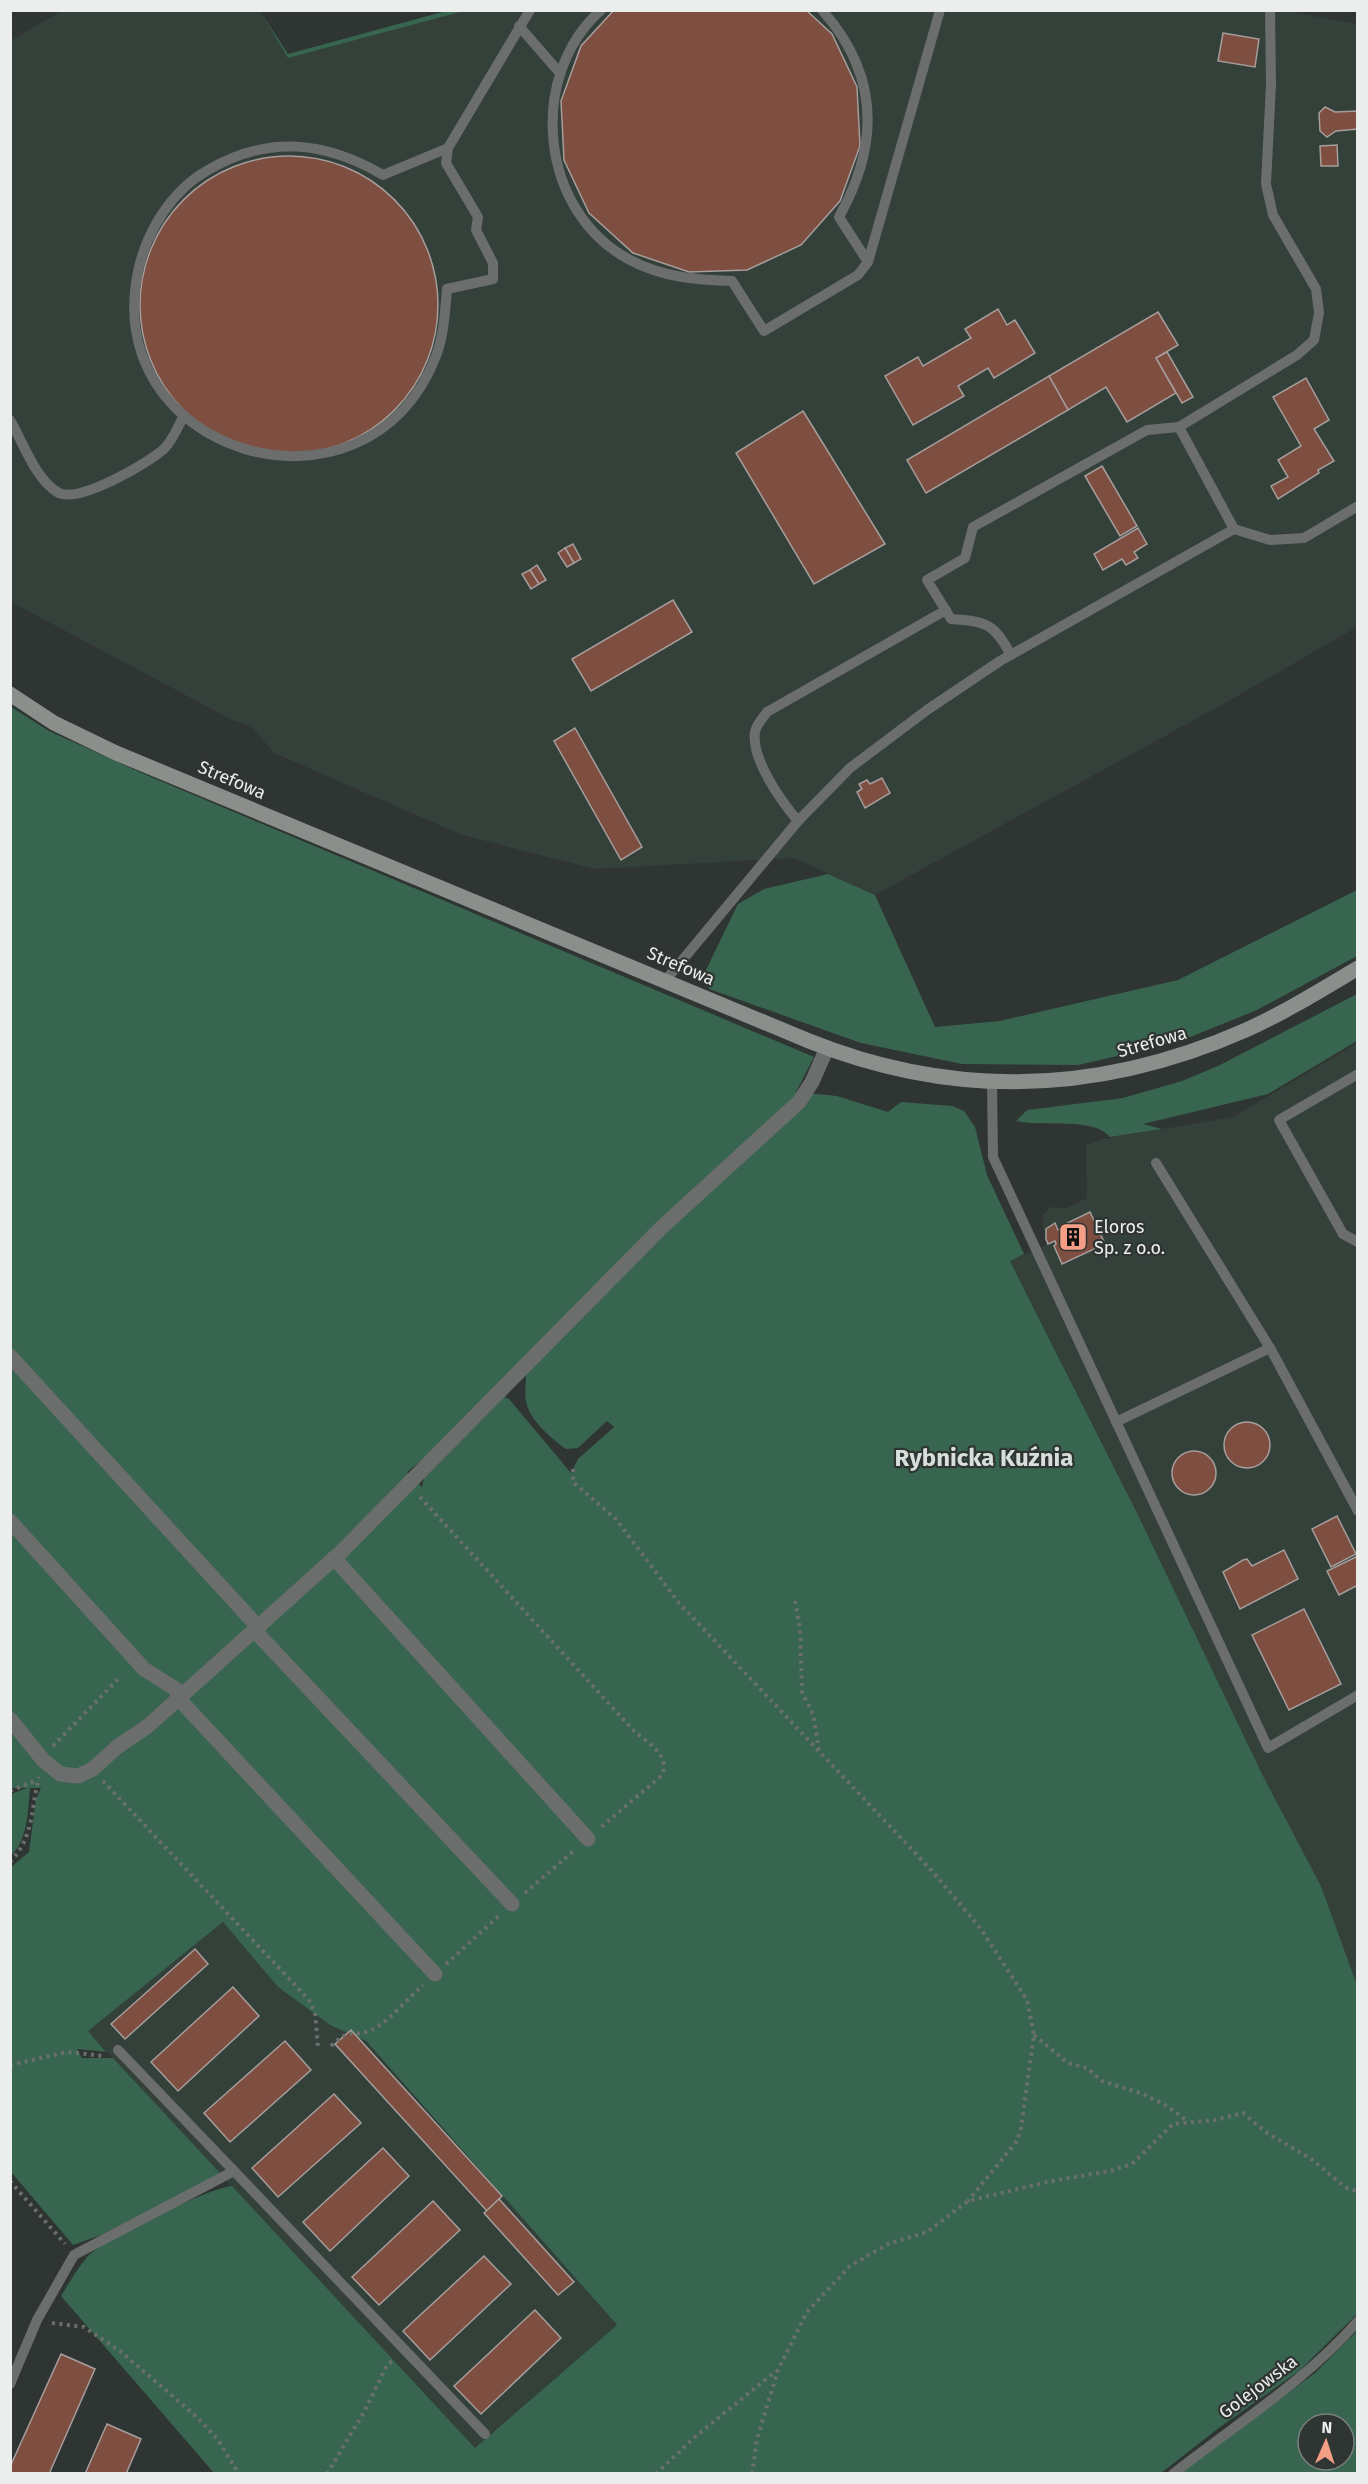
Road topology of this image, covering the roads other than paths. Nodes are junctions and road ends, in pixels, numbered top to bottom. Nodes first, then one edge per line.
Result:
1 (530, 10) edge
2 (601, 10) edge
3 (822, 10) edge
4 (940, 10) edge
5 (1270, 10) edge
6 (519, 26) junction
7 (559, 72) junction
8 (448, 148) junction
9 (868, 262) junction
10 (183, 417) junction
11 (10, 420) edge
12 (1179, 427) junction
13 (1358, 506) edge
14 (1234, 529) junction
15 (946, 610) junction
16 (1011, 655) junction
17 (10, 694) edge
18 (798, 821) junction
19 (1358, 968) edge
20 (665, 981) junction
21 (827, 1048) junction
22 (1358, 1074) edge
23 (992, 1083) junction
24 (1156, 1163) dead end
25 (1358, 1242) edge
26 (1270, 1348) junction
27 (10, 1356) edge
28 (1116, 1422) junction
29 (1358, 1511) edge
30 (10, 1521) edge
31 (334, 1558) junction
32 (257, 1629) junction
33 (180, 1695) junction
34 (1358, 1695) edge
35 (10, 1719) edge
36 (588, 1839) dead end
37 (512, 1904) dead end
38 (435, 1974) dead end
39 (119, 2051) road end
40 (234, 2171) junction
41 (1358, 2321) edge
42 (10, 2384) edge
43 (485, 2434) dead end
44 (1173, 2474) edge

1 - 6 lane
2 - 7 lane
3 - 9 lane
4 - 9 lane
5 - 12 lane
6 - 7 lane
6 - 8 lane
7 - 9 lane
8 - 10 lane
8 - 10 lane
10 - 11 lane
12 - 14 lane
12 - 15 lane
13 - 14 lane
14 - 16 lane
15 - 16 lane
15 - 18 lane
16 - 18 lane
17 - 20 street, Strefowa
18 - 20 lane
19 - 23 street, Strefowa
20 - 21 street, Strefowa
21 - 23 street, Strefowa
21 - 31 street
22 - 25 lane
23 - 28 lane
24 - 26 lane
26 - 28 lane
26 - 29 lane
27 - 32 street
28 - 34 lane
30 - 33 street
31 - 32 street
31 - 36 street
32 - 33 street
32 - 37 street
33 - 35 street
33 - 38 street
39 - 40 lane
40 - 42 lane
40 - 43 lane
41 - 44 lane, Golejowska

